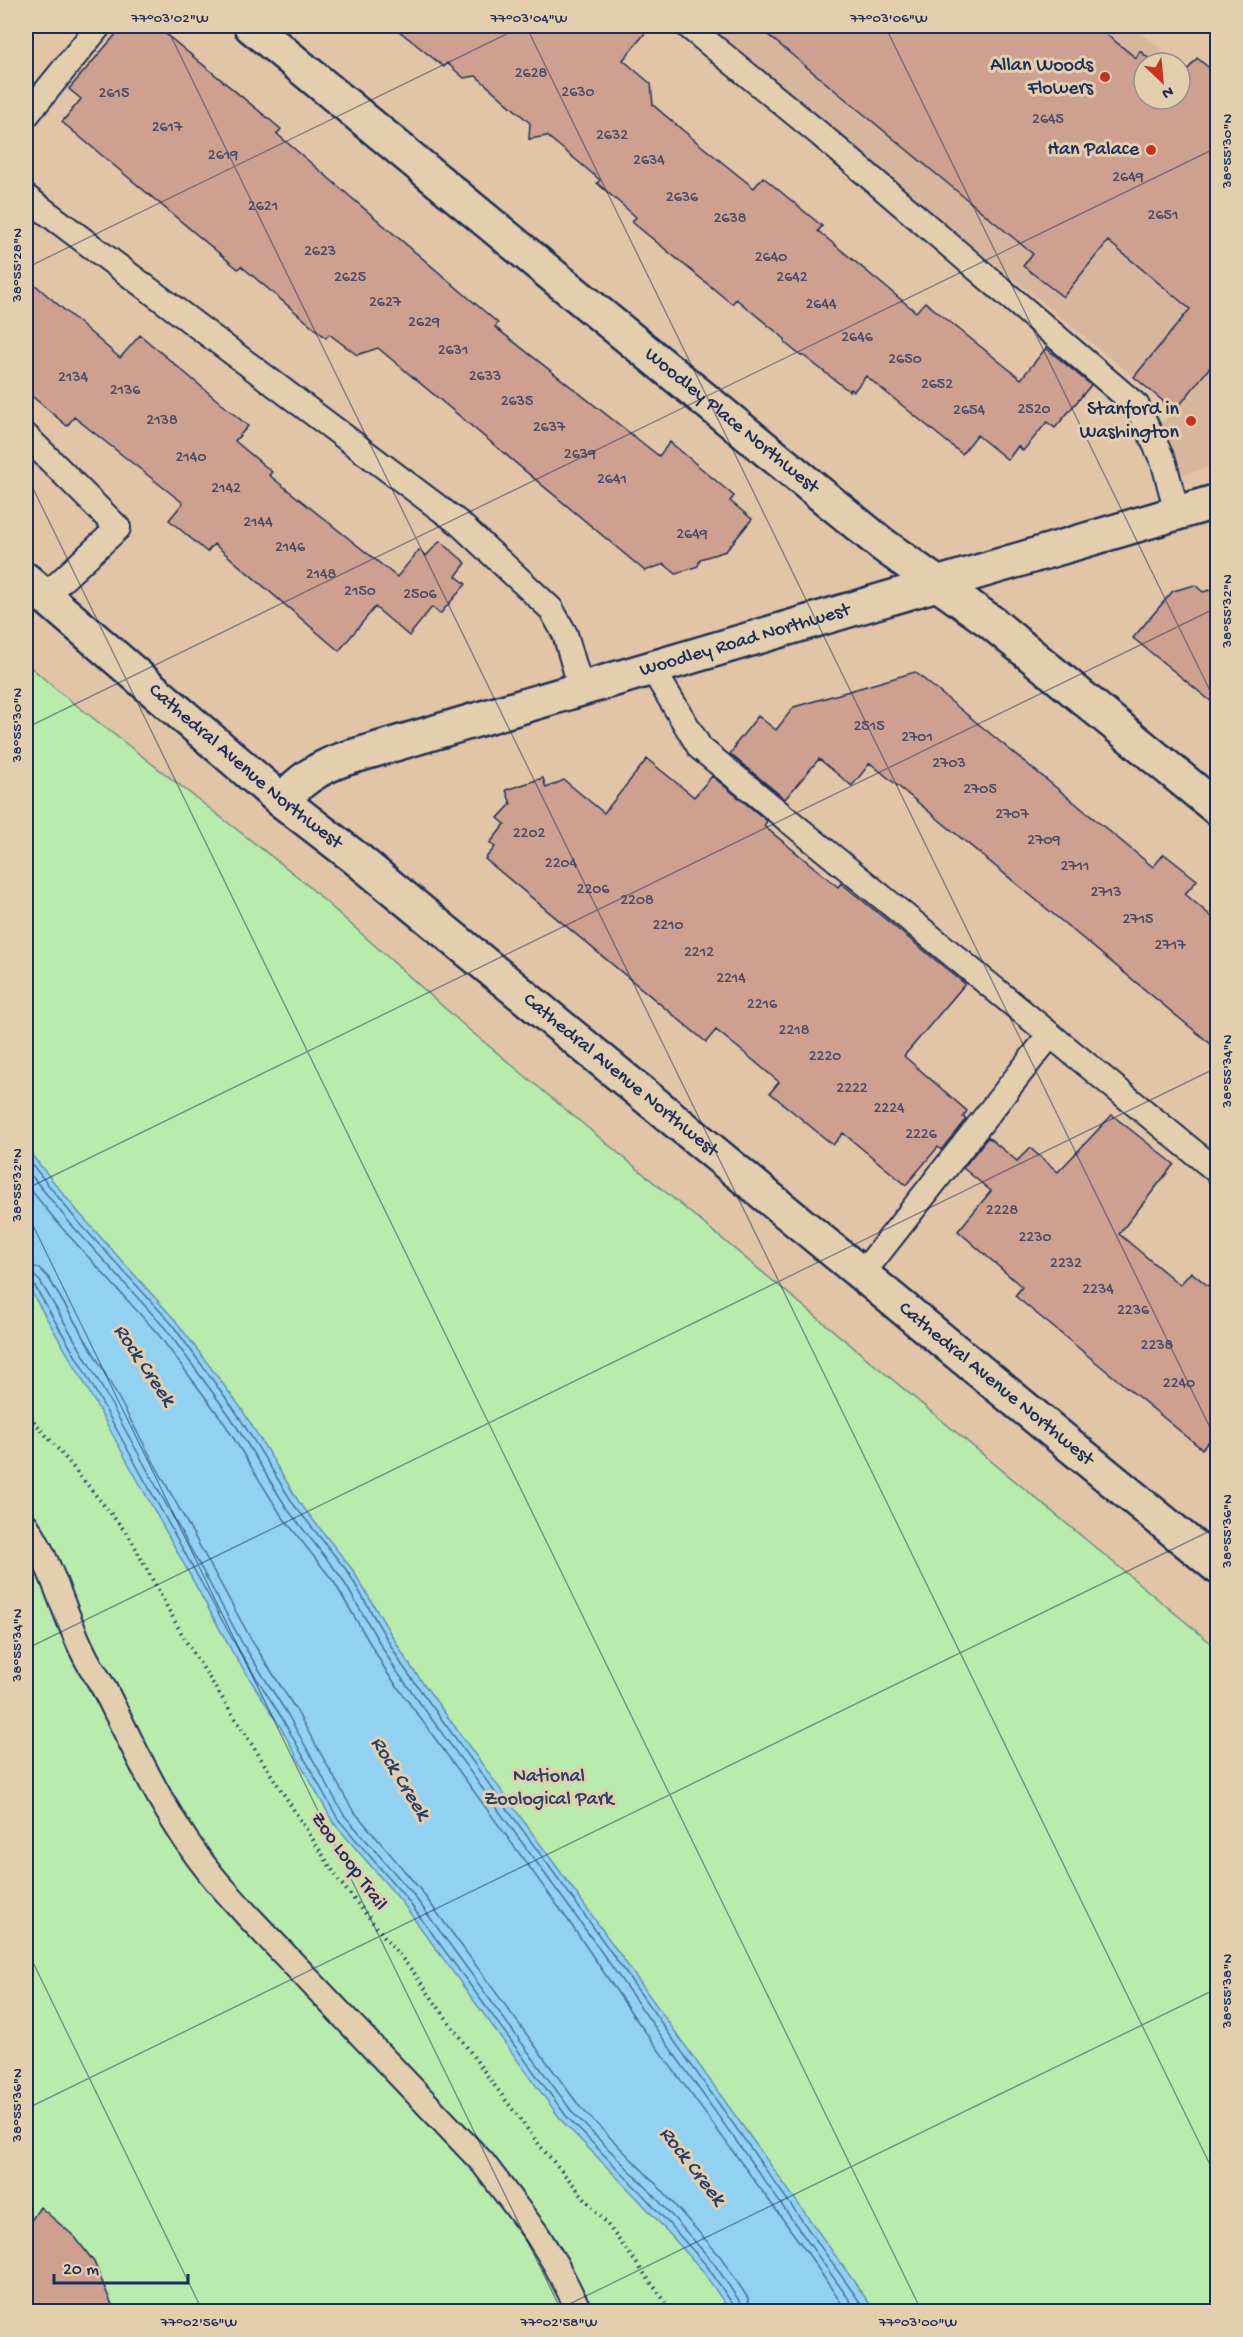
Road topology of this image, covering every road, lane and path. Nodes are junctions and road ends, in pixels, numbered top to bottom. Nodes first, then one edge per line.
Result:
1 (99, 26) edge
2 (251, 26) edge
3 (688, 26) edge
4 (26, 116) edge
5 (26, 197) edge
6 (26, 436) edge
7 (1218, 501) edge
8 (1177, 513) junction
9 (936, 584) junction
10 (35, 589) edge
11 (652, 668) junction
12 (581, 690) junction
13 (282, 801) junction
14 (1218, 809) edge
15 (1050, 1035) junction
16 (1218, 1172) edge
17 (862, 1274) junction
18 (26, 1412) edge
19 (26, 1525) edge
20 (1218, 1567) edge
21 (580, 2312) edge
22 (673, 2312) edge

1 - 4 lane
2 - 9 street, Woodley Place Northwest
3 - 8 lane
5 - 12 lane
6 - 10 lane
7 - 8 street, Woodley Road Northwest
8 - 9 street, Woodley Road Northwest
9 - 11 street, Woodley Road Northwest
9 - 14 street, Woodley Place Northwest
10 - 13 street, Cathedral Avenue Northwest
11 - 12 street, Woodley Road Northwest
11 - 15 lane
12 - 13 street, Woodley Road Northwest
13 - 17 street, Cathedral Avenue Northwest
15 - 16 lane
15 - 17 lane
17 - 20 street, Cathedral Avenue Northwest
18 - 22 path, Zoo Loop Trail
19 - 21 lane

